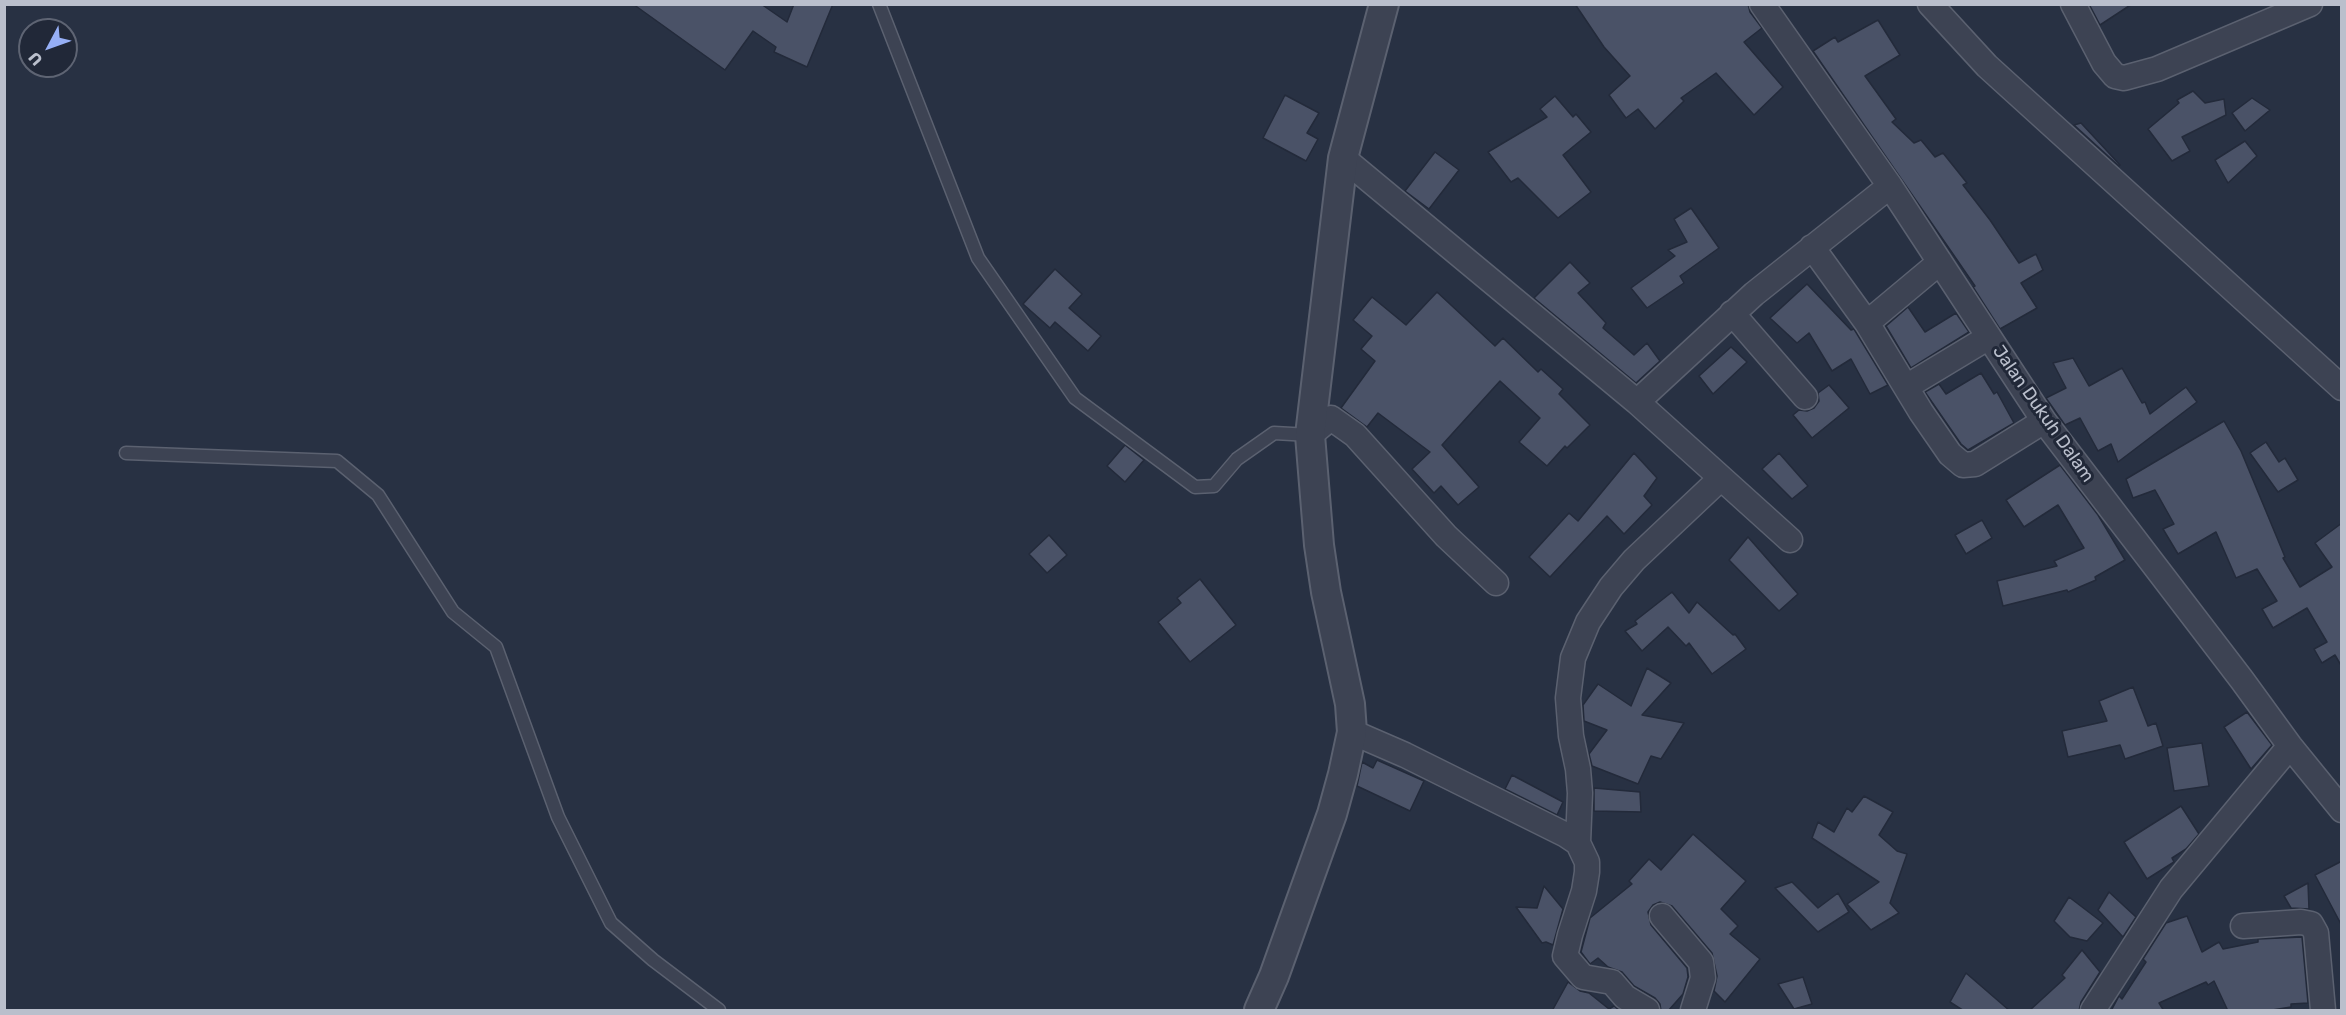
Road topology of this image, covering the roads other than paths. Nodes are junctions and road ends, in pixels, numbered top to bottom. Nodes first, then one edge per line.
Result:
1 (879, 4) edge
2 (1384, 4) edge
3 (1762, 4) edge
4 (1930, 4) edge
5 (2073, 4) edge
6 (2310, 4) edge
7 (1343, 158) junction
8 (1890, 186) junction
9 (1812, 247) junction
10 (1940, 262) junction
11 (1732, 313) junction
12 (1867, 323) junction
13 (1989, 337) junction
14 (1906, 387) junction
15 (2342, 388) edge
16 (1805, 397) dead end
17 (1637, 402) junction
18 (2044, 421) junction
19 (1310, 435) junction
20 (126, 453) dead end
21 (1721, 478) junction
22 (1790, 540) dead end
23 (1496, 583) dead end
24 (1352, 732) junction
25 (2290, 746) junction
26 (2342, 810) edge
27 (1578, 843) junction
28 (1662, 916) dead end
29 (2243, 927) dead end
30 (720, 1011) edge
31 (1259, 1011) edge
32 (1647, 1011) edge
33 (1693, 1011) edge
34 (2093, 1011) edge
35 (2323, 1011) edge

1 - 19 lane
2 - 7 street
3 - 8 street, Jalan Dukuh Dalam
4 - 15 street
5 - 6 street
7 - 17 street
7 - 19 street
8 - 9 street
8 - 10 street, Jalan Dukuh Dalam
9 - 11 street
9 - 12 street
10 - 12 street
10 - 13 street, Jalan Dukuh Dalam
11 - 16 street
11 - 17 street
12 - 14 street
13 - 14 street
13 - 18 street, Jalan Dukuh Dalam
14 - 18 street
17 - 21 street
18 - 25 street, Jalan Dukuh Dalam
19 - 23 street
19 - 24 street
20 - 30 lane
21 - 22 street
21 - 27 street
24 - 27 street
24 - 31 street
25 - 26 street, Jalan Dukuh Dalam
25 - 34 street
27 - 32 street
28 - 33 street
29 - 35 street

